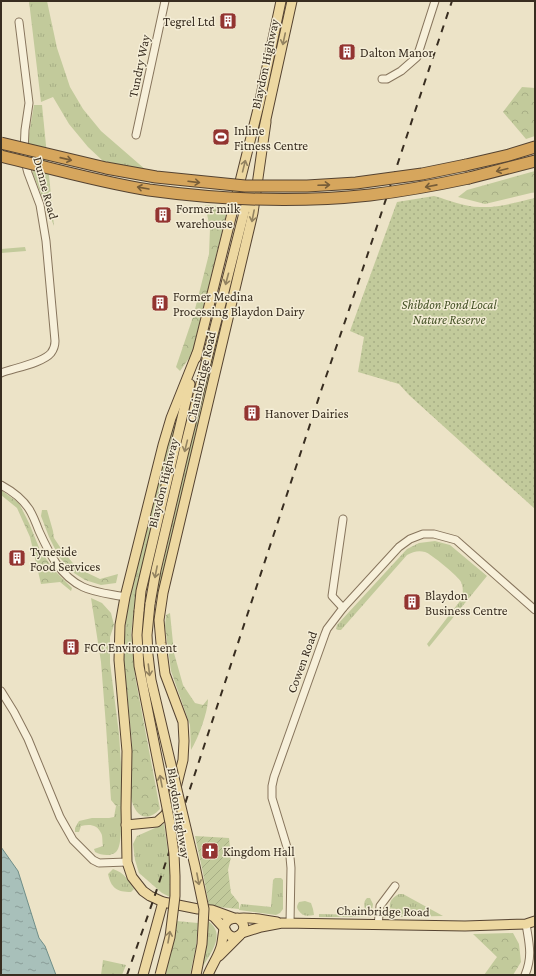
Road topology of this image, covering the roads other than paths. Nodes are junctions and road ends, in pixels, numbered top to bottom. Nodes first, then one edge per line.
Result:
1 (165, 1) edge
2 (281, 1) edge
3 (292, 1) edge
4 (435, 1) edge
5 (19, 22) dead end
6 (382, 79) dead end
7 (266, 122) junction
8 (136, 135) dead end
9 (1, 143) edge
10 (535, 147) edge
11 (1, 156) edge
12 (535, 161) edge
13 (198, 353) junction
14 (1, 373) edge
15 (1, 485) edge
16 (343, 519) dead end
17 (125, 597) junction
18 (343, 608) junction
19 (535, 610) edge
20 (1, 691) edge
21 (126, 826) junction
22 (127, 862) junction
23 (396, 886) dead end
24 (163, 902) junction
25 (198, 909) junction
26 (236, 918) junction
27 (530, 922) edge
28 (286, 923) junction
29 (378, 924) junction
30 (224, 929) junction
31 (241, 934) junction
32 (216, 959) junction
33 (143, 975) edge
34 (160, 975) edge
35 (196, 975) edge
36 (208, 975) edge
37 (525, 975) edge

1 - 8 street, Tundry Way
13 -> 2 main road, Blaydon Highway
3 -> 7 main road, Blaydon Highway
4 - 6 street
5 - 14 street, Dunne Road
7 -> 21 main road, Chainbridge Road
7 -> 35 main road, Blaydon Highway, bridge
9 -> 10 highway, bridge
12 -> 11 highway, bridge
13 - 17 main road
34 -> 13 main road, Blaydon Highway, bridge
15 - 17 street
16 - 18 street
17 - 21 main road
18 - 19 street, Cowen Road
18 - 28 street, Cowen Road
20 - 22 street
21 - 22 main road
22 - 24 main road
23 - 29 street
24 - 25 main road
24 - 33 main road
25 - 26 main road
25 - 30 main road
26 - 28 main road
26 - 30 main road
26 - 31 main road
27 - 29 main road, Chainbridge Road
27 - 37 street
28 - 29 main road, Chainbridge Road
28 - 31 main road, Chainbridge Road
30 - 31 main road
30 - 32 main road
31 - 32 main road
32 - 36 main road

